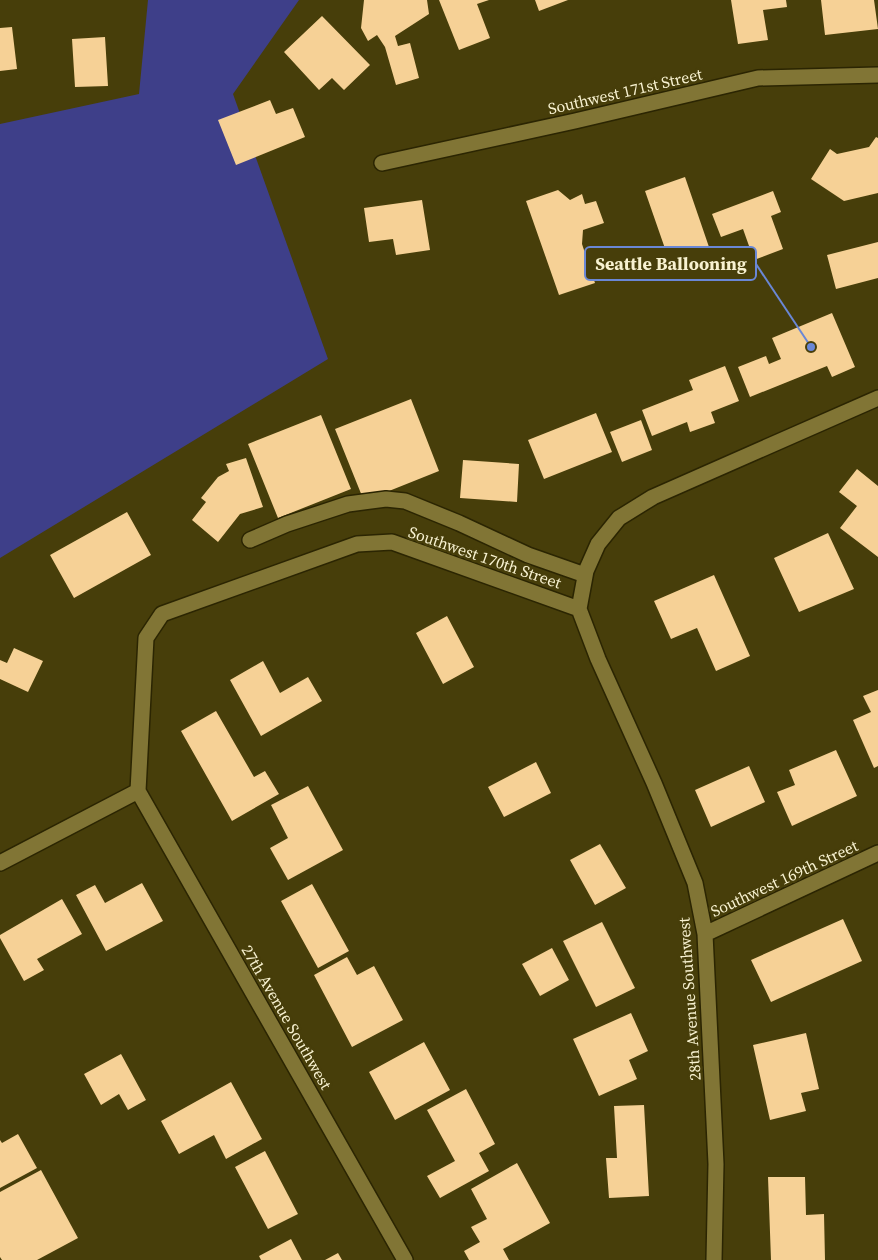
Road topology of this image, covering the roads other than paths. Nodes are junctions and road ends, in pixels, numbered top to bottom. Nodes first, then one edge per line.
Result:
1 (878, 75) edge
2 (382, 163) dead end
3 (878, 398) edge
4 (250, 540) dead end
5 (585, 575) junction
6 (579, 609) junction
7 (138, 792) junction
8 (878, 853) edge
9 (0, 863) edge
10 (705, 934) junction
11 (405, 1260) edge
12 (714, 1260) edge

1 - 2 street, Southwest 171st Street
3 - 5 street, Southwest 170th Street
4 - 5 street
5 - 6 street, Southwest 170th Street
6 - 7 street, Southwest 170th Street
6 - 10 street, 28th Avenue Southwest
7 - 9 street
7 - 11 street, 27th Avenue Southwest
8 - 10 street, Southwest 169th Street
10 - 12 street, 28th Avenue Southwest

